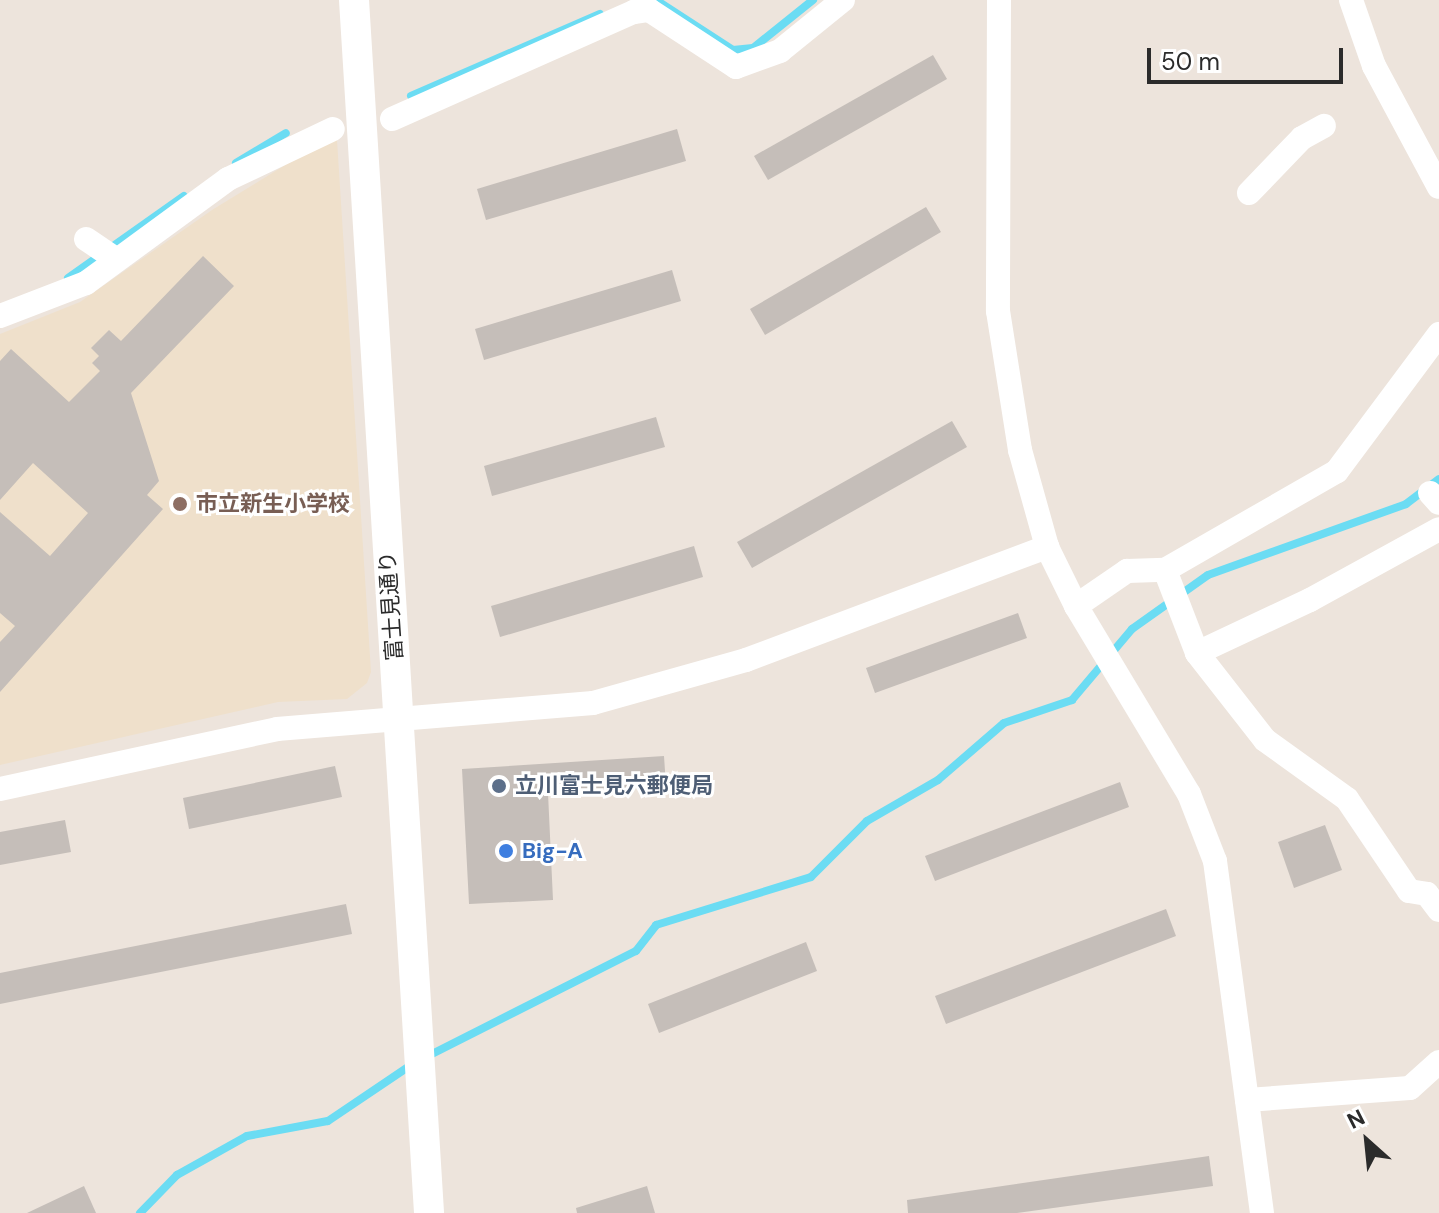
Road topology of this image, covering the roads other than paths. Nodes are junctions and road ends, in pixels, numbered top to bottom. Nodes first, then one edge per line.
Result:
1 (354, 0) edge
2 (843, 0) edge
3 (999, 0) edge
4 (1351, 0) edge
5 (392, 119) dead end
6 (1324, 126) dead end
7 (333, 129) dead end
8 (1439, 187) edge
9 (1249, 193) dead end
10 (86, 239) dead end
11 (117, 260) junction
12 (0, 316) edge
13 (1439, 334) edge
14 (1439, 529) edge
15 (1047, 547) junction
16 (1168, 578) junction
17 (1076, 606) junction
18 (1197, 653) junction
19 (399, 721) junction
20 (0, 789) edge
21 (1435, 894) edge
22 (1439, 1062) edge
23 (1247, 1100) junction
24 (429, 1213) edge
25 (1262, 1213) edge

1 - 19 street, 富士見通り
2 - 5 street
3 - 15 street
4 - 8 street
6 - 9 street
7 - 11 street
10 - 11 street
11 - 12 street
13 - 16 street
14 - 18 street
15 - 17 street
15 - 19 street
16 - 17 street
16 - 18 street
17 - 23 street
18 - 21 street
19 - 20 street
19 - 24 street, 富士見通り
22 - 23 street
23 - 25 street

